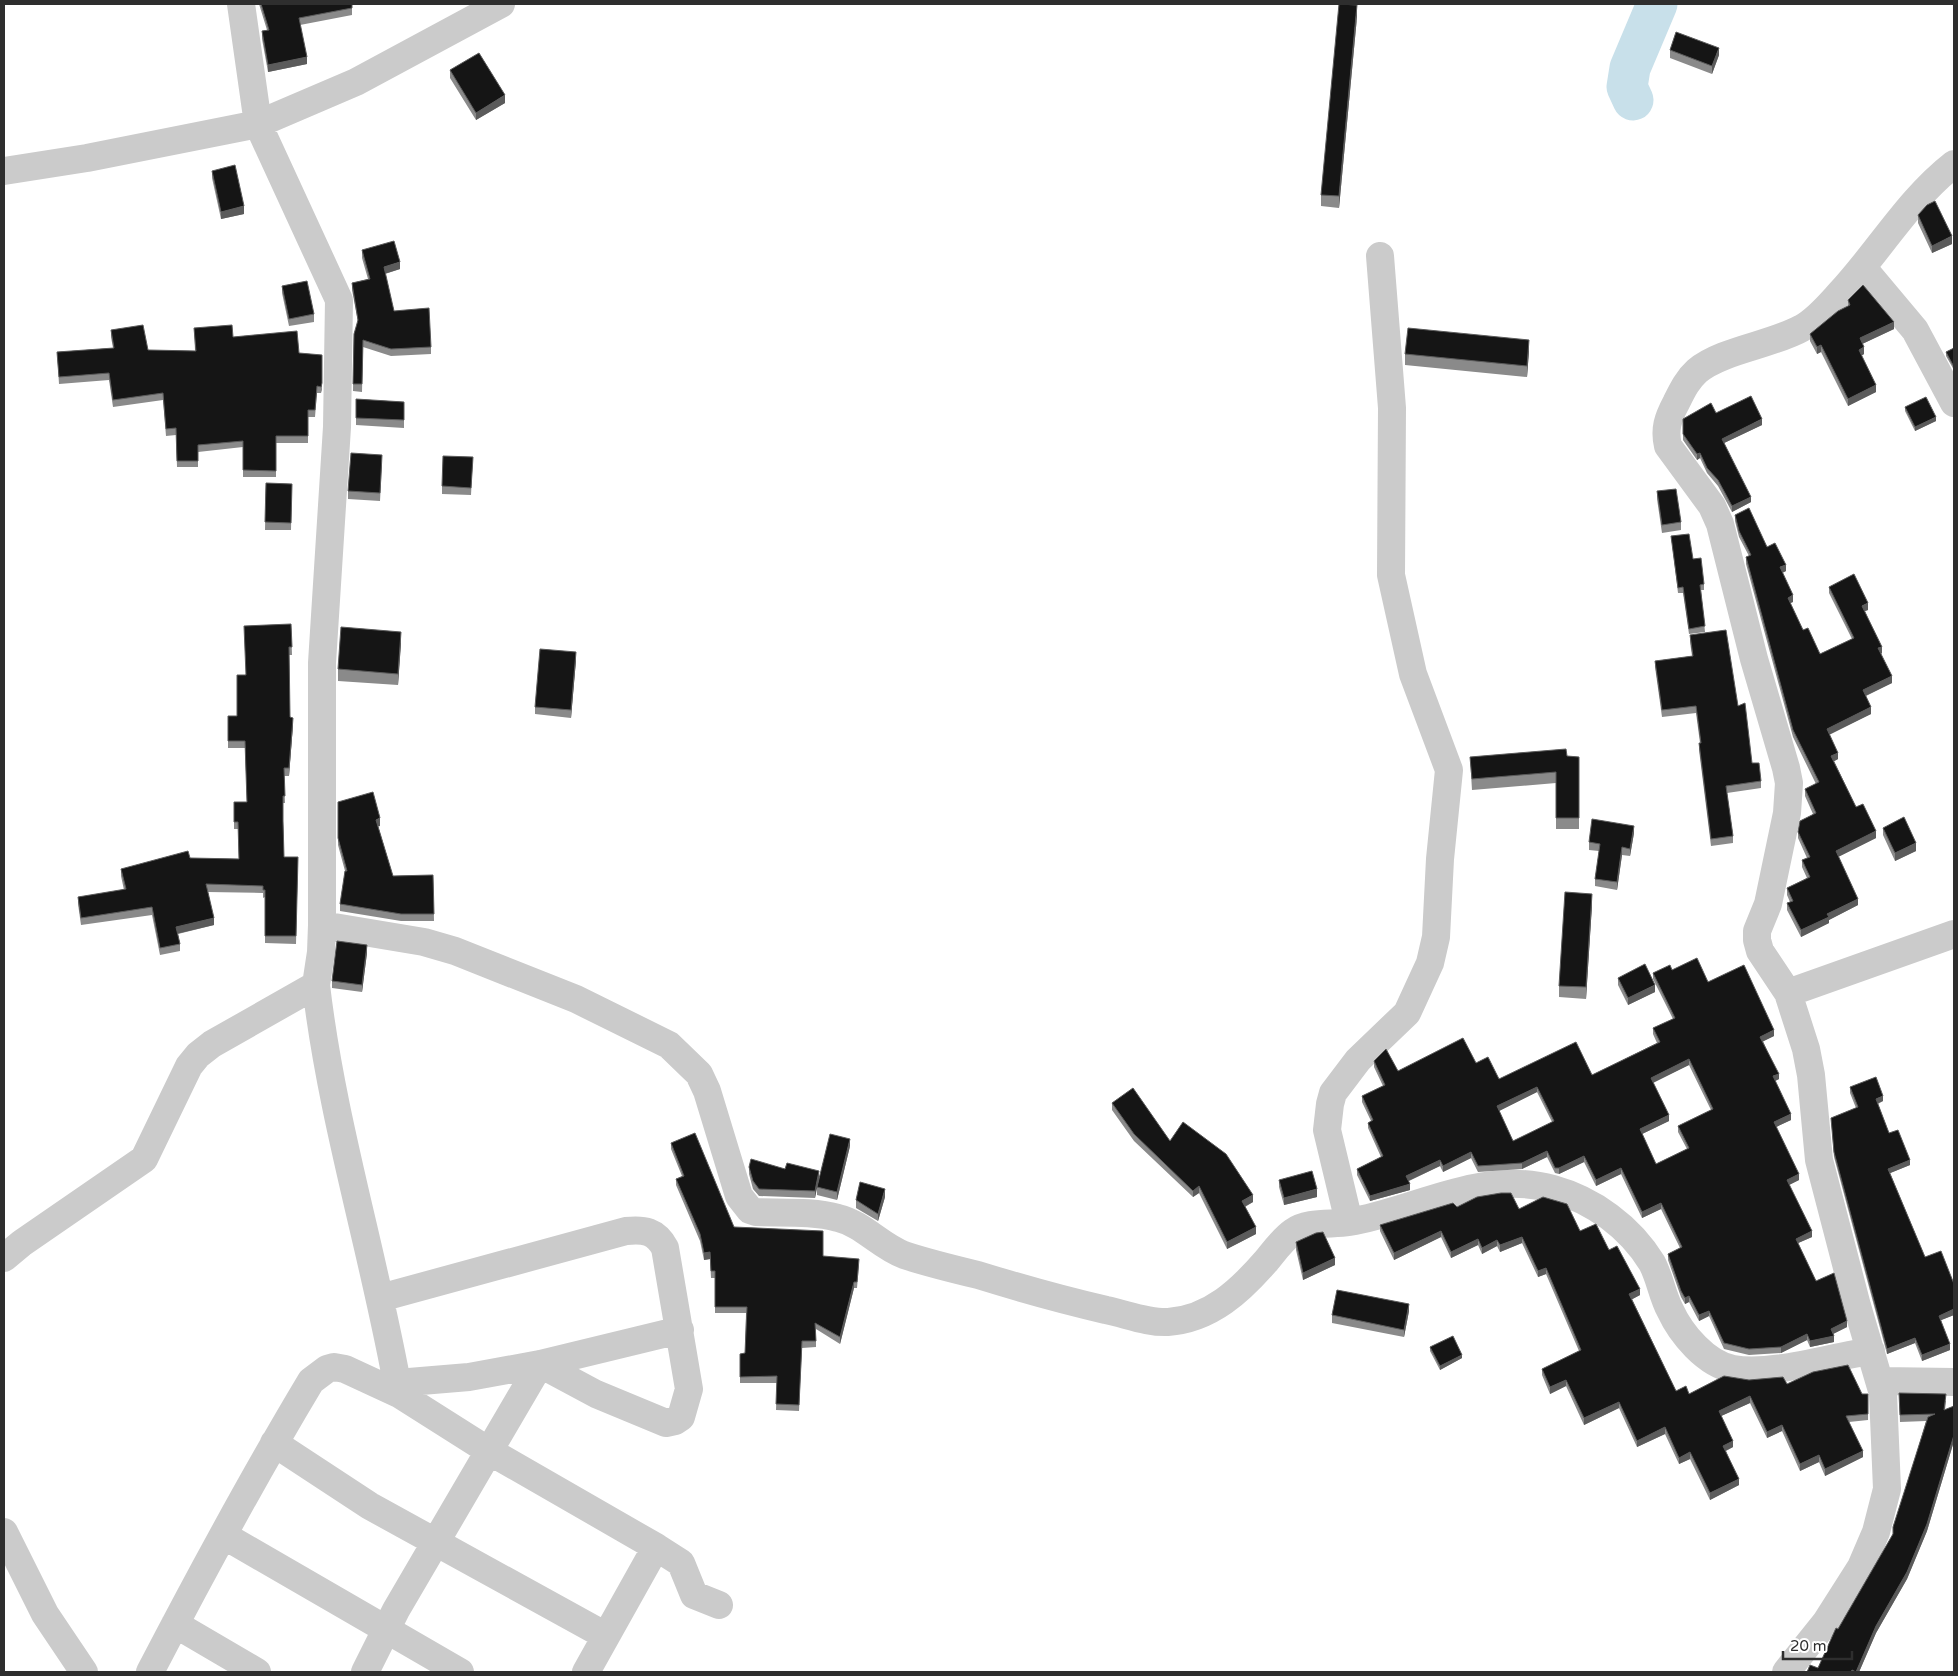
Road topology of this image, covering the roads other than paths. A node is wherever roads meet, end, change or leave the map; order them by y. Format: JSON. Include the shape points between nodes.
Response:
{"nodes":[{"id":1,"x":241,"y":4,"type":"edge"},
{"id":2,"x":501,"y":4,"type":"edge"},
{"id":3,"x":258,"y":124,"type":"junction"},
{"id":4,"x":1954,"y":164,"type":"edge"},
{"id":5,"x":4,"y":171,"type":"edge"},
{"id":6,"x":1380,"y":256,"type":"dead end"},
{"id":7,"x":1863,"y":268,"type":"junction"},
{"id":8,"x":1954,"y":403,"type":"edge"},
{"id":9,"x":322,"y":924,"type":"junction"},
{"id":10,"x":1954,"y":934,"type":"edge"},
{"id":11,"x":316,"y":985,"type":"junction"},
{"id":12,"x":1788,"y":993,"type":"junction"},
{"id":13,"x":1349,"y":1222,"type":"junction"},
{"id":14,"x":4,"y":1258,"type":"edge"},
{"id":15,"x":380,"y":1298,"type":"junction"},
{"id":16,"x":680,"y":1330,"type":"junction"},
{"id":17,"x":1871,"y":1351,"type":"junction"},
{"id":18,"x":540,"y":1364,"type":"junction"},
{"id":19,"x":1881,"y":1381,"type":"junction"},
{"id":20,"x":1954,"y":1382,"type":"edge"},
{"id":21,"x":398,"y":1388,"type":"junction"},
{"id":22,"x":274,"y":1443,"type":"junction"},
{"id":23,"x":490,"y":1451,"type":"junction"},
{"id":24,"x":4,"y":1532,"type":"edge"},
{"id":25,"x":223,"y":1535,"type":"junction"},
{"id":26,"x":436,"y":1543,"type":"junction"},
{"id":27,"x":656,"y":1547,"type":"junction"},
{"id":28,"x":719,"y":1605,"type":"dead end"},
{"id":29,"x":175,"y":1624,"type":"junction"},
{"id":30,"x":388,"y":1630,"type":"junction"},
{"id":31,"x":606,"y":1636,"type":"junction"},
{"id":32,"x":84,"y":1672,"type":"edge"},
{"id":33,"x":150,"y":1672,"type":"edge"},
{"id":34,"x":257,"y":1672,"type":"edge"},
{"id":35,"x":365,"y":1672,"type":"edge"},
{"id":36,"x":460,"y":1672,"type":"edge"},
{"id":37,"x":586,"y":1672,"type":"edge"},
{"id":38,"x":1786,"y":1672,"type":"edge"}],
"edges":[{"from":1,"to":3,"type":"street"},
{"from":2,"to":3,"type":"street","via":[[356,82]]},
{"from":3,"to":5,"type":"street"},
{"from":3,"to":9,"type":"street","via":[[340,300],[337,427],[322,663]]},
{"from":4,"to":7,"type":"street","via":[[1915,202]]},
{"from":6,"to":13,"type":"street","via":[[1392,408],[1391,575],[1413,674],[1449,770],[1436,937],[1430,962],[1406,1013],[1358,1060],[1333,1093],[1330,1104],[1327,1130]]},
{"from":7,"to":8,"type":"street","via":[[1915,330]]},
{"from":7,"to":12,"type":"street","via":[[1803,328],[1710,363],[1697,371],[1687,381],[1668,419],[1666,434],[1668,446],[1712,506],[1720,524],[1786,768],[1789,783],[1787,813],[1757,940],[1760,951]]},
{"from":9,"to":11,"type":"street"},
{"from":9,"to":13,"type":"street","via":[[424,942],[455,951],[576,999],[669,1045],[700,1074],[739,1196],[750,1210],[756,1212],[836,1217],[902,1254],[1086,1305],[1168,1322],[1200,1315],[1236,1293],[1285,1238],[1298,1229]]},
{"from":10,"to":12,"type":"street"},
{"from":11,"to":14,"type":"street","via":[[198,1055],[189,1066],[144,1159]]},
{"from":11,"to":15,"type":"street","via":[[333,1089]]},
{"from":12,"to":17,"type":"street","via":[[1809,1063],[1819,1160]]},
{"from":13,"to":17,"type":"street","via":[[1459,1191],[1524,1184],[1550,1188],[1576,1196],[1619,1224],[1652,1263],[1677,1324],[1701,1352],[1716,1362],[1730,1368],[1776,1369]]},
{"from":15,"to":16,"type":"street","via":[[638,1230],[652,1232],[665,1248]]},
{"from":15,"to":21,"type":"street"},
{"from":16,"to":18,"type":"street"},
{"from":16,"to":18,"type":"street","via":[[689,1389],[681,1417],[675,1421],[666,1423],[596,1394]]},
{"from":17,"to":19,"type":"street"},
{"from":18,"to":21,"type":"street"},
{"from":18,"to":23,"type":"street"},
{"from":19,"to":20,"type":"street"},
{"from":19,"to":38,"type":"street","via":[[1887,1488],[1879,1524],[1861,1567],[1826,1622]]},
{"from":21,"to":22,"type":"street","via":[[345,1369],[327,1369],[311,1381]]},
{"from":21,"to":23,"type":"street"},
{"from":22,"to":25,"type":"street"},
{"from":22,"to":26,"type":"street","via":[[370,1506]]},
{"from":23,"to":26,"type":"street"},
{"from":23,"to":27,"type":"street"},
{"from":24,"to":32,"type":"street","via":[[45,1614]]},
{"from":25,"to":29,"type":"street"},
{"from":25,"to":30,"type":"street"},
{"from":26,"to":30,"type":"street","via":[[396,1610]]},
{"from":26,"to":31,"type":"street"},
{"from":27,"to":28,"type":"street","via":[[681,1563],[694,1595]]},
{"from":27,"to":31,"type":"street"},
{"from":29,"to":33,"type":"street"},
{"from":29,"to":34,"type":"street"},
{"from":30,"to":35,"type":"street"},
{"from":30,"to":36,"type":"street"},
{"from":31,"to":37,"type":"street"}]}
